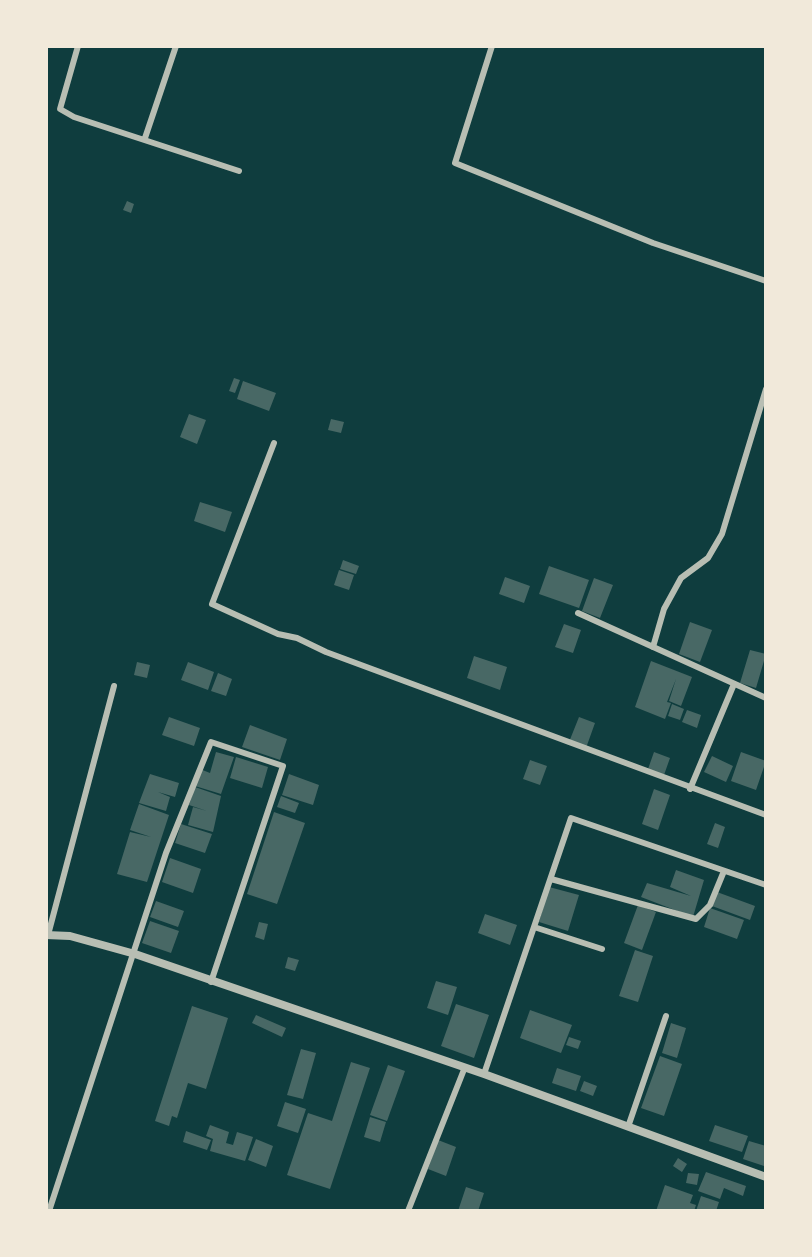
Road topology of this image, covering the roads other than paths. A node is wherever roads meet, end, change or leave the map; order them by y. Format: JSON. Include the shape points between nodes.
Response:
{"nodes":[{"id":1,"x":78,"y":46,"type":"edge"},
{"id":2,"x":176,"y":46,"type":"edge"},
{"id":3,"x":492,"y":46,"type":"edge"},
{"id":4,"x":145,"y":138,"type":"junction"},
{"id":5,"x":239,"y":171,"type":"dead end"},
{"id":6,"x":766,"y":281,"type":"edge"},
{"id":7,"x":766,"y":389,"type":"edge"},
{"id":8,"x":274,"y":443,"type":"dead end"},
{"id":9,"x":578,"y":613,"type":"dead end"},
{"id":10,"x":653,"y":647,"type":"junction"},
{"id":11,"x":734,"y":684,"type":"junction"},
{"id":12,"x":114,"y":686,"type":"dead end"},
{"id":13,"x":766,"y":698,"type":"edge"},
{"id":14,"x":690,"y":789,"type":"junction"},
{"id":15,"x":766,"y":815,"type":"edge"},
{"id":16,"x":724,"y":871,"type":"junction"},
{"id":17,"x":551,"y":879,"type":"junction"},
{"id":18,"x":766,"y":885,"type":"edge"},
{"id":19,"x":534,"y":927,"type":"junction"},
{"id":20,"x":47,"y":935,"type":"edge"},
{"id":21,"x":602,"y":949,"type":"dead end"},
{"id":22,"x":135,"y":954,"type":"junction"},
{"id":23,"x":211,"y":983,"type":"junction"},
{"id":24,"x":666,"y":1016,"type":"dead end"},
{"id":25,"x":465,"y":1067,"type":"junction"},
{"id":26,"x":484,"y":1074,"type":"junction"},
{"id":27,"x":628,"y":1127,"type":"junction"},
{"id":28,"x":766,"y":1177,"type":"edge"},
{"id":29,"x":49,"y":1211,"type":"edge"},
{"id":30,"x":408,"y":1211,"type":"edge"}],
"edges":[{"from":1,"to":4,"type":"street","via":[[60,109]]},
{"from":2,"to":4,"type":"street"},
{"from":3,"to":6,"type":"street","via":[[455,163],[653,243]]},
{"from":4,"to":5,"type":"street"},
{"from":7,"to":10,"type":"street","via":[[722,534],[708,558],[681,578],[664,609]]},
{"from":8,"to":14,"type":"street","via":[[212,604],[278,634]]},
{"from":9,"to":10,"type":"street"},
{"from":10,"to":11,"type":"street"},
{"from":11,"to":13,"type":"street"},
{"from":11,"to":14,"type":"street"},
{"from":12,"to":20,"type":"street"},
{"from":14,"to":15,"type":"street"},
{"from":16,"to":17,"type":"street","via":[[710,905],[696,919]]},
{"from":16,"to":17,"type":"street","via":[[571,818]]},
{"from":16,"to":18,"type":"street"},
{"from":17,"to":19,"type":"street"},
{"from":19,"to":21,"type":"street"},
{"from":19,"to":26,"type":"street"},
{"from":20,"to":22,"type":"street"},
{"from":22,"to":23,"type":"street"},
{"from":22,"to":23,"type":"street","via":[[166,853],[211,742],[283,766]]},
{"from":22,"to":29,"type":"street"},
{"from":23,"to":25,"type":"street"},
{"from":24,"to":27,"type":"street"},
{"from":25,"to":26,"type":"street"},
{"from":25,"to":30,"type":"street"},
{"from":26,"to":27,"type":"street"},
{"from":27,"to":28,"type":"street"}]}
